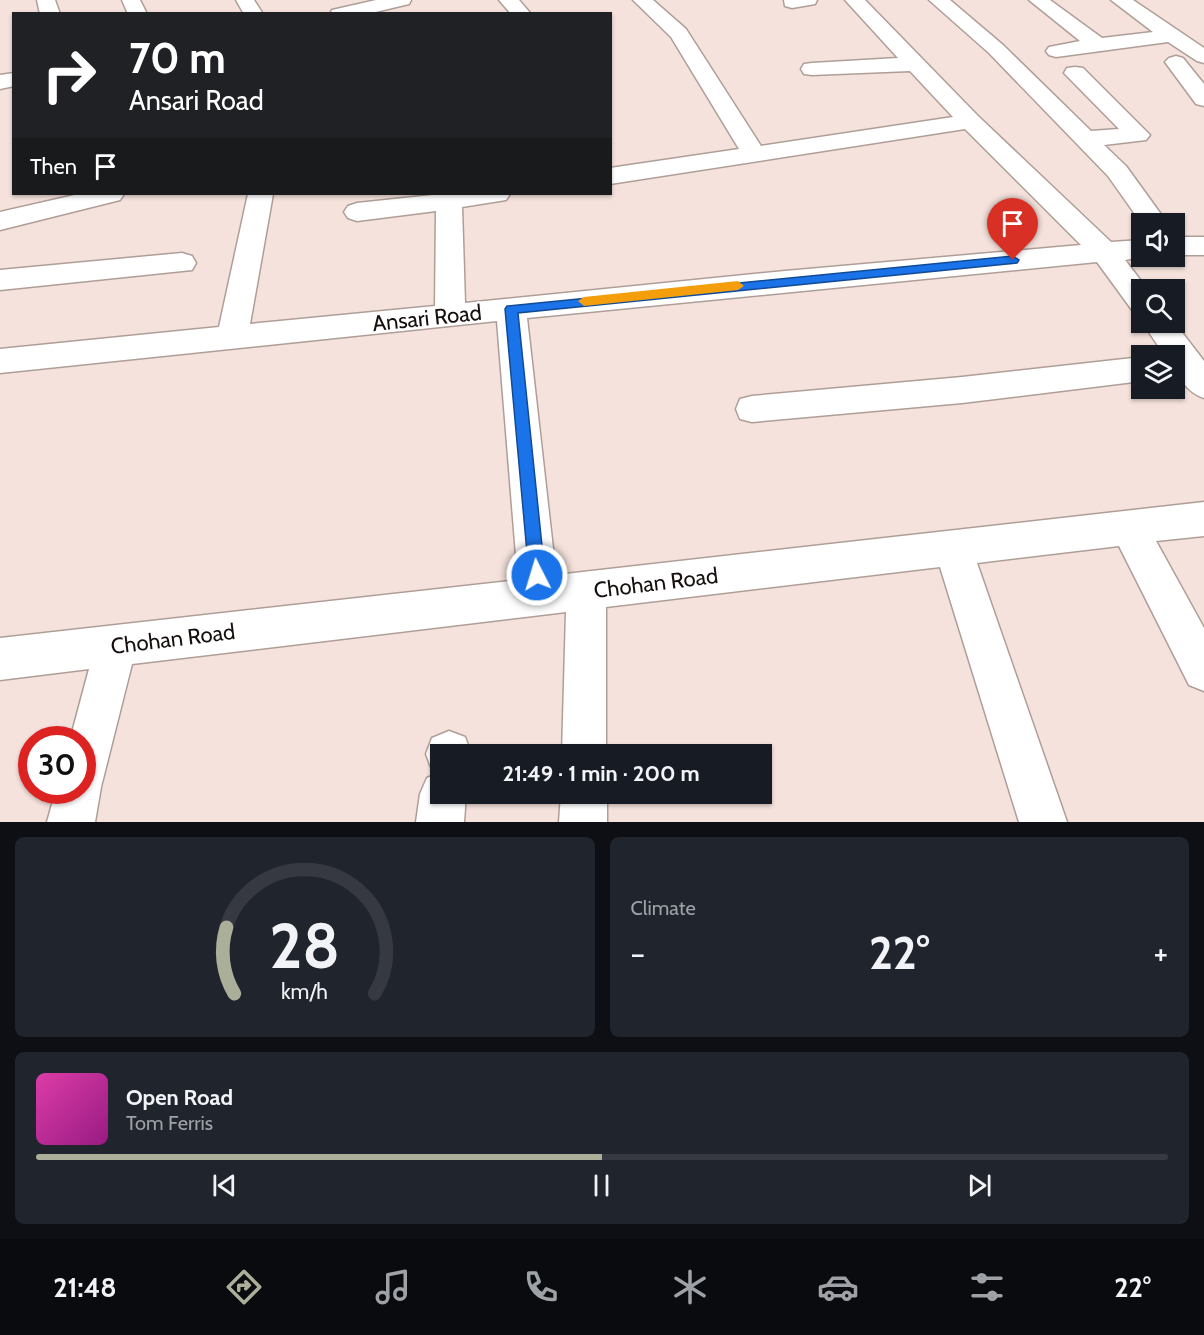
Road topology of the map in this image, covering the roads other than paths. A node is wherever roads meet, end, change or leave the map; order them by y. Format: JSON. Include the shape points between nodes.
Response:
{"nodes":[{"id":1,"x":402,"y":0,"type":"edge"},
{"id":2,"x":508,"y":0,"type":"edge"},
{"id":3,"x":642,"y":0,"type":"edge"},
{"id":4,"x":854,"y":0,"type":"edge"},
{"id":5,"x":938,"y":0,"type":"edge"},
{"id":6,"x":1038,"y":0,"type":"edge"},
{"id":7,"x":1120,"y":0,"type":"edge"},
{"id":8,"x":348,"y":12,"type":"edge"},
{"id":9,"x":520,"y":12,"type":"edge"},
{"id":10,"x":1172,"y":35,"type":"junction"},
{"id":11,"x":1098,"y":45,"type":"junction"},
{"id":12,"x":1056,"y":51,"type":"dead end"},
{"id":13,"x":1204,"y":57,"type":"edge"},
{"id":14,"x":1176,"y":62,"type":"dead end"},
{"id":15,"x":915,"y":64,"type":"junction"},
{"id":16,"x":812,"y":69,"type":"dead end"},
{"id":17,"x":1075,"y":73,"type":"dead end"},
{"id":18,"x":1204,"y":99,"type":"edge"},
{"id":19,"x":970,"y":121,"type":"junction"},
{"id":20,"x":1085,"y":139,"type":"junction"},
{"id":21,"x":753,"y":154,"type":"junction"},
{"id":22,"x":612,"y":176,"type":"edge"},
{"id":23,"x":107,"y":195,"type":"edge"},
{"id":24,"x":260,"y":195,"type":"edge"},
{"id":25,"x":490,"y":195,"type":"edge"},
{"id":26,"x":449,"y":201,"type":"junction"},
{"id":27,"x":357,"y":212,"type":"dead end"},
{"id":28,"x":1147,"y":213,"type":"edge"},
{"id":29,"x":0,"y":221,"type":"edge"},
{"id":30,"x":1185,"y":246,"type":"edge"},
{"id":31,"x":1204,"y":246,"type":"edge"},
{"id":32,"x":1131,"y":250,"type":"edge"},
{"id":33,"x":1104,"y":252,"type":"junction"},
{"id":34,"x":182,"y":263,"type":"dead end"},
{"id":35,"x":0,"y":280,"type":"edge"},
{"id":36,"x":1131,"y":288,"type":"edge"},
{"id":37,"x":511,"y":309,"type":"junction"},
{"id":38,"x":450,"y":315,"type":"junction"},
{"id":39,"x":1165,"y":333,"type":"edge"},
{"id":40,"x":232,"y":338,"type":"junction"},
{"id":41,"x":0,"y":361,"type":"edge"},
{"id":42,"x":1131,"y":370,"type":"edge"},
{"id":43,"x":1193,"y":370,"type":"edge"},
{"id":44,"x":752,"y":410,"type":"dead end"},
{"id":45,"x":1204,"y":519,"type":"edge"},
{"id":46,"x":1129,"y":528,"type":"junction"},
{"id":47,"x":953,"y":548,"type":"junction"},
{"id":48,"x":586,"y":591,"type":"junction"},
{"id":49,"x":539,"y":597,"type":"junction"},
{"id":50,"x":116,"y":646,"type":"junction"},
{"id":51,"x":0,"y":659,"type":"edge"},
{"id":52,"x":1204,"y":670,"type":"edge"},
{"id":53,"x":95,"y":726,"type":"edge"},
{"id":54,"x":584,"y":744,"type":"edge"},
{"id":55,"x":76,"y":804,"type":"edge"},
{"id":56,"x":442,"y":804,"type":"edge"},
{"id":57,"x":584,"y":804,"type":"edge"},
{"id":58,"x":71,"y":822,"type":"edge"},
{"id":59,"x":440,"y":822,"type":"edge"},
{"id":60,"x":583,"y":822,"type":"edge"},
{"id":61,"x":1043,"y":822,"type":"edge"}],
"edges":[{"from":1,"to":8,"type":"street"},
{"from":2,"to":9,"type":"street"},
{"from":3,"to":21,"type":"street","via":[[679,33]]},
{"from":4,"to":15,"type":"street"},
{"from":5,"to":20,"type":"street","via":[[996,49]]},
{"from":6,"to":11,"type":"street"},
{"from":7,"to":10,"type":"street"},
{"from":10,"to":11,"type":"street"},
{"from":10,"to":13,"type":"street"},
{"from":11,"to":12,"type":"street"},
{"from":14,"to":18,"type":"street"},
{"from":15,"to":16,"type":"street"},
{"from":15,"to":19,"type":"street"},
{"from":17,"to":20,"type":"street","via":[[1138,135]]},
{"from":19,"to":21,"type":"street"},
{"from":19,"to":33,"type":"street"},
{"from":20,"to":28,"type":"street","via":[[1117,171]]},
{"from":21,"to":22,"type":"street"},
{"from":23,"to":29,"type":"street"},
{"from":24,"to":40,"type":"street"},
{"from":25,"to":26,"type":"street"},
{"from":26,"to":27,"type":"street"},
{"from":26,"to":38,"type":"street"},
{"from":30,"to":31,"type":"street"},
{"from":32,"to":33,"type":"street","name":"Ansari Road"},
{"from":33,"to":36,"type":"street"},
{"from":33,"to":37,"type":"street","name":"Ansari Road"},
{"from":34,"to":35,"type":"street"},
{"from":37,"to":38,"type":"street","name":"Ansari Road"},
{"from":37,"to":49,"type":"street"},
{"from":38,"to":40,"type":"street","name":"Ansari Road"},
{"from":39,"to":43,"type":"street"},
{"from":40,"to":41,"type":"street","name":"Ansari Road"},
{"from":42,"to":44,"type":"street"},
{"from":45,"to":46,"type":"street","name":"Chohan Road"},
{"from":46,"to":47,"type":"street","name":"Chohan Road"},
{"from":46,"to":52,"type":"street"},
{"from":47,"to":48,"type":"street","name":"Chohan Road"},
{"from":47,"to":61,"type":"street"},
{"from":48,"to":49,"type":"street","name":"Chohan Road"},
{"from":48,"to":54,"type":"street"},
{"from":49,"to":50,"type":"street","name":"Chohan Road"},
{"from":50,"to":51,"type":"street","name":"Chohan Road"},
{"from":50,"to":53,"type":"street"},
{"from":55,"to":58,"type":"street"},
{"from":56,"to":59,"type":"street"},
{"from":57,"to":60,"type":"street"}]}
